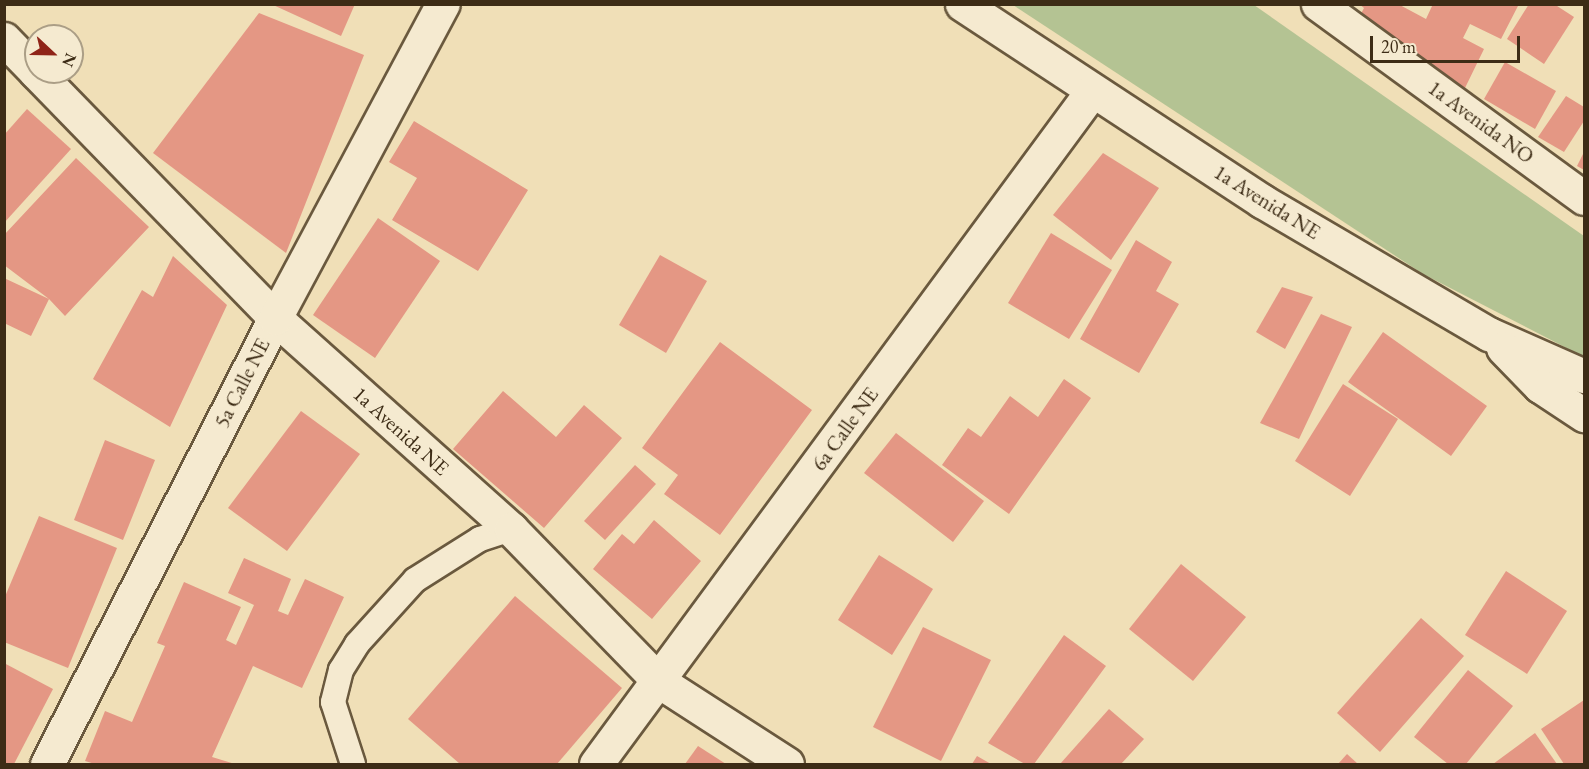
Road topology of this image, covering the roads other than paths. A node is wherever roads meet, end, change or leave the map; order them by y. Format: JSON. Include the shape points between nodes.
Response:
{"nodes":[{"id":1,"x":442,"y":4,"type":"edge"},
{"id":2,"x":962,"y":4,"type":"edge"},
{"id":3,"x":1318,"y":4,"type":"edge"},
{"id":4,"x":4,"y":39,"type":"edge"},
{"id":5,"x":24,"y":60,"type":"edge"},
{"id":6,"x":48,"y":84,"type":"edge"},
{"id":7,"x":1092,"y":92,"type":"junction"},
{"id":8,"x":1584,"y":198,"type":"edge"},
{"id":9,"x":275,"y":318,"type":"junction"},
{"id":10,"x":1489,"y":334,"type":"junction"},
{"id":11,"x":1584,"y":376,"type":"edge"},
{"id":12,"x":1584,"y":415,"type":"edge"},
{"id":13,"x":511,"y":529,"type":"junction"},
{"id":14,"x":660,"y":682,"type":"junction"},
{"id":15,"x":47,"y":765,"type":"edge"},
{"id":16,"x":353,"y":765,"type":"edge"},
{"id":17,"x":596,"y":765,"type":"edge"},
{"id":18,"x":787,"y":765,"type":"edge"}],
"edges":[{"from":1,"to":9,"type":"street","name":"5a Calle NE"},
{"from":2,"to":7,"type":"street","name":"1a Avenida NE"},
{"from":3,"to":8,"type":"street","name":"1a Avenida NO"},
{"from":4,"to":5,"type":"street","name":"1a Avenida NE"},
{"from":6,"to":9,"type":"street","name":"1a Avenida NE"},
{"from":7,"to":10,"type":"street","name":"1a Avenida NE","via":[[1262,201]]},
{"from":7,"to":14,"type":"street","name":"6a Calle NE"},
{"from":9,"to":13,"type":"street","name":"1a Avenida NE"},
{"from":9,"to":15,"type":"street","name":"5a Calle NE"},
{"from":10,"to":11,"type":"street","name":"1a Avenida NE"},
{"from":10,"to":12,"type":"street","via":[[1540,386]]},
{"from":13,"to":14,"type":"street","name":"1a Avenida NE"},
{"from":13,"to":16,"type":"lane","via":[[480,539],[416,580],[357,644],[341,670],[333,702]]},
{"from":14,"to":17,"type":"street","name":"6a Calle NE"},
{"from":14,"to":18,"type":"street","name":"1a Avenida NE"}]}
